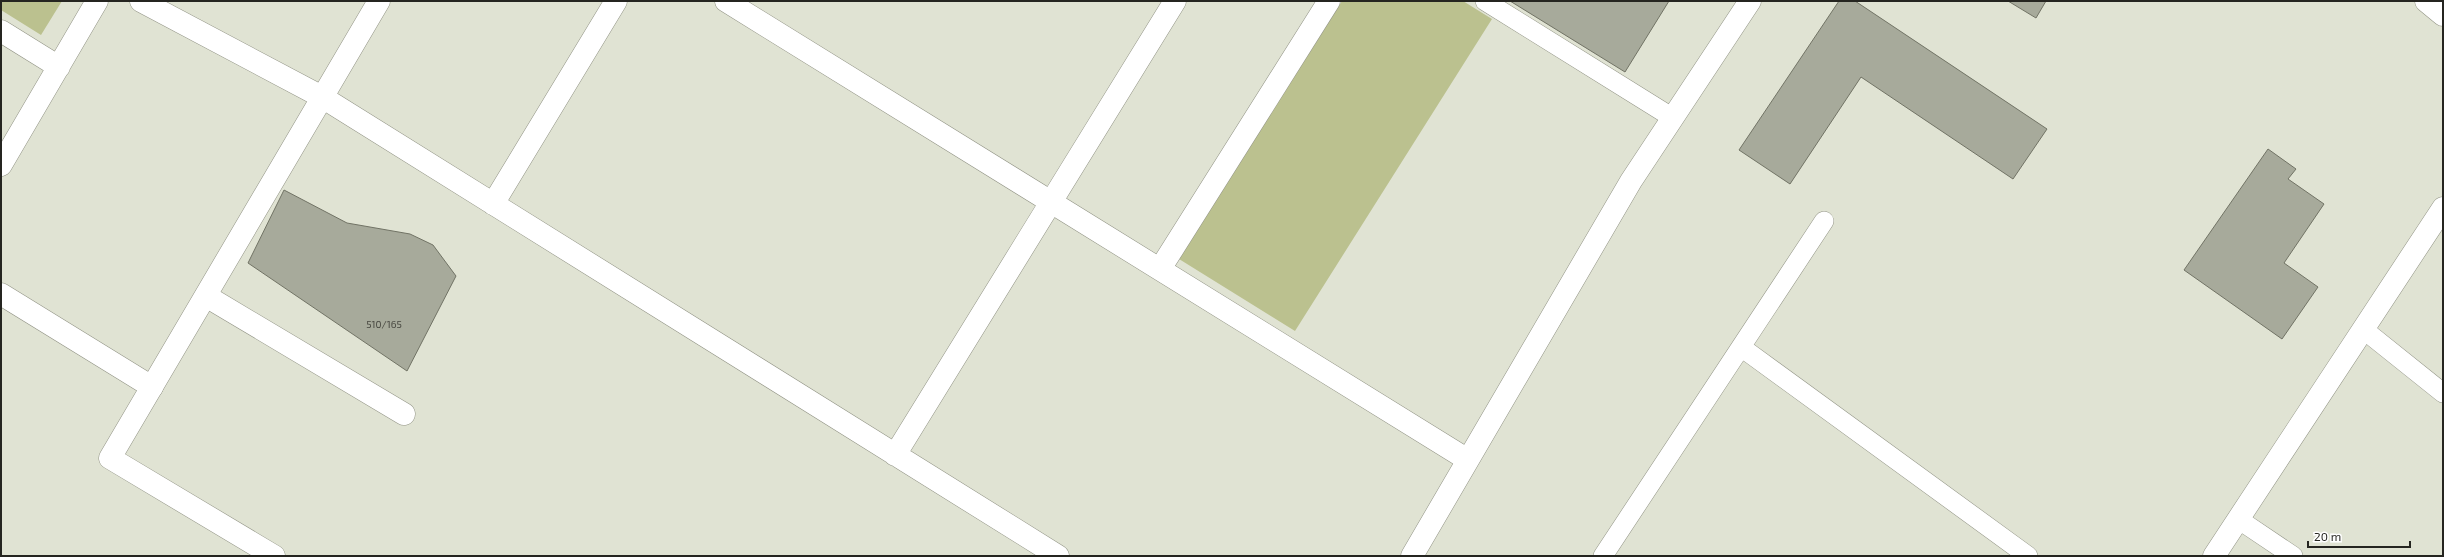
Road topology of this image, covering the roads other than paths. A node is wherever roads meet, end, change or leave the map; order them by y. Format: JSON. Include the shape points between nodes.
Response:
{"nodes":[{"id":1,"x":98,"y":1,"type":"edge"},
{"id":2,"x":141,"y":1,"type":"edge"},
{"id":3,"x":379,"y":1,"type":"edge"},
{"id":4,"x":616,"y":1,"type":"edge"},
{"id":5,"x":726,"y":1,"type":"edge"},
{"id":6,"x":1329,"y":1,"type":"edge"},
{"id":7,"x":1485,"y":1,"type":"edge"},
{"id":8,"x":1750,"y":1,"type":"edge"},
{"id":9,"x":2426,"y":1,"type":"edge"},
{"id":10,"x":1171,"y":2,"type":"edge"},
{"id":11,"x":2443,"y":15,"type":"edge"},
{"id":12,"x":1,"y":31,"type":"edge"},
{"id":13,"x":59,"y":67,"type":"junction"},
{"id":14,"x":322,"y":98,"type":"junction"},
{"id":15,"x":1673,"y":118,"type":"junction"},
{"id":16,"x":1,"y":164,"type":"edge"},
{"id":17,"x":1051,"y":202,"type":"junction"},
{"id":18,"x":493,"y":204,"type":"junction"},
{"id":19,"x":2443,"y":208,"type":"edge"},
{"id":20,"x":1824,"y":221,"type":"dead end"},
{"id":21,"x":1160,"y":269,"type":"junction"},
{"id":22,"x":1,"y":294,"type":"edge"},
{"id":23,"x":206,"y":296,"type":"junction"},
{"id":24,"x":2363,"y":329,"type":"junction"},
{"id":25,"x":1741,"y":346,"type":"junction"},
{"id":26,"x":152,"y":387,"type":"junction"},
{"id":27,"x":2443,"y":393,"type":"edge"},
{"id":28,"x":404,"y":414,"type":"dead end"},
{"id":29,"x":895,"y":454,"type":"junction"},
{"id":30,"x":1468,"y":460,"type":"junction"},
{"id":31,"x":2238,"y":519,"type":"junction"},
{"id":32,"x":274,"y":556,"type":"edge"},
{"id":33,"x":1058,"y":556,"type":"edge"},
{"id":34,"x":1412,"y":556,"type":"edge"},
{"id":35,"x":1604,"y":556,"type":"edge"},
{"id":36,"x":2028,"y":556,"type":"edge"},
{"id":37,"x":2214,"y":556,"type":"edge"},
{"id":38,"x":2292,"y":556,"type":"edge"}],
"edges":[{"from":1,"to":13,"type":"street"},
{"from":2,"to":14,"type":"street"},
{"from":3,"to":14,"type":"street"},
{"from":4,"to":18,"type":"street"},
{"from":5,"to":17,"type":"street"},
{"from":6,"to":21,"type":"street"},
{"from":7,"to":15,"type":"lane"},
{"from":8,"to":15,"type":"street"},
{"from":9,"to":11,"type":"street"},
{"from":10,"to":17,"type":"street"},
{"from":12,"to":13,"type":"street"},
{"from":13,"to":16,"type":"street"},
{"from":14,"to":18,"type":"street"},
{"from":14,"to":23,"type":"street"},
{"from":15,"to":30,"type":"street","via":[[1631,181]]},
{"from":17,"to":21,"type":"street"},
{"from":17,"to":29,"type":"street"},
{"from":18,"to":29,"type":"street"},
{"from":19,"to":24,"type":"street"},
{"from":20,"to":25,"type":"lane"},
{"from":21,"to":30,"type":"street"},
{"from":22,"to":26,"type":"street"},
{"from":23,"to":26,"type":"street"},
{"from":23,"to":28,"type":"street"},
{"from":24,"to":27,"type":"lane"},
{"from":24,"to":31,"type":"street"},
{"from":25,"to":35,"type":"lane"},
{"from":25,"to":36,"type":"lane"},
{"from":26,"to":32,"type":"street","via":[[110,458]]},
{"from":29,"to":33,"type":"street"},
{"from":30,"to":34,"type":"street"},
{"from":31,"to":37,"type":"street"},
{"from":31,"to":38,"type":"lane"}]}
